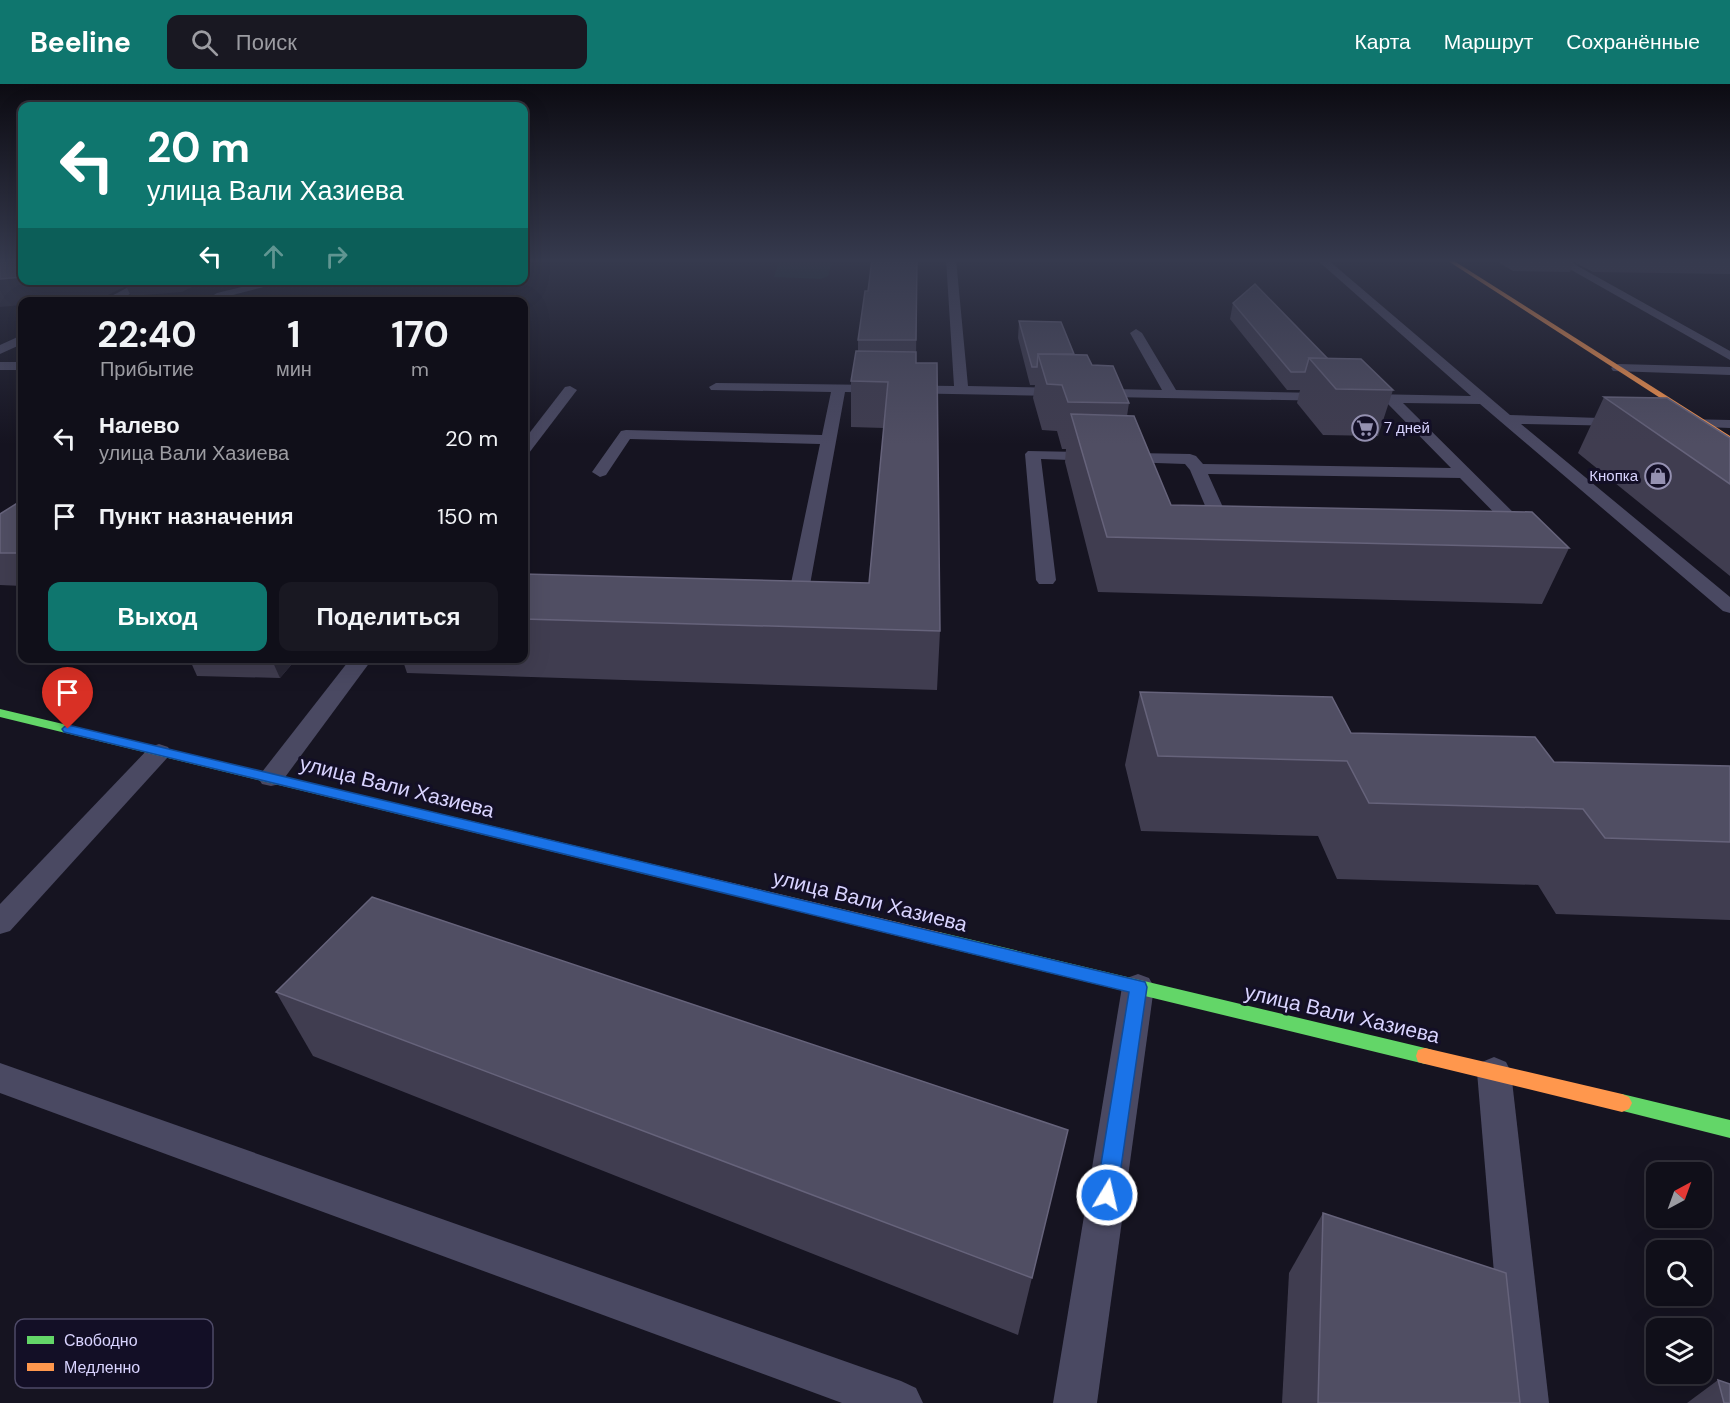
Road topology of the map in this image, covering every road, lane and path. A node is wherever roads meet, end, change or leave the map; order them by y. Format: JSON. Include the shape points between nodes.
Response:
{"nodes":[{"id":1,"x":956,"y":321,"type":"edge"},
{"id":2,"x":1391,"y":321,"type":"edge"},
{"id":3,"x":1543,"y":321,"type":"edge"},
{"id":4,"x":1666,"y":321,"type":"edge"},
{"id":5,"x":1136,"y":333,"type":"dead end"},
{"id":6,"x":18,"y":341,"type":"edge"},
{"id":7,"x":0,"y":350,"type":"edge"},
{"id":8,"x":1730,"y":356,"type":"edge"},
{"id":9,"x":0,"y":366,"type":"edge"},
{"id":10,"x":18,"y":366,"type":"edge"},
{"id":11,"x":1618,"y":368,"type":"junction"},
{"id":12,"x":1730,"y":371,"type":"edge"},
{"id":13,"x":716,"y":387,"type":"dead end"},
{"id":14,"x":839,"y":388,"type":"junction"},
{"id":15,"x":570,"y":390,"type":"dead end"},
{"id":16,"x":962,"y":390,"type":"junction"},
{"id":17,"x":1171,"y":394,"type":"junction"},
{"id":18,"x":1390,"y":398,"type":"junction"},
{"id":19,"x":1483,"y":400,"type":"junction"},
{"id":20,"x":1506,"y":419,"type":"junction"},
{"id":21,"x":1634,"y":422,"type":"dead end"},
{"id":22,"x":1669,"y":423,"type":"edge"},
{"id":23,"x":1704,"y":423,"type":"junction"},
{"id":24,"x":1730,"y":424,"type":"edge"},
{"id":25,"x":829,"y":440,"type":"junction"},
{"id":26,"x":1730,"y":440,"type":"edge"},
{"id":27,"x":528,"y":445,"type":"edge"},
{"id":28,"x":1198,"y":469,"type":"junction"},
{"id":29,"x":600,"y":472,"type":"dead end"},
{"id":30,"x":1464,"y":472,"type":"junction"},
{"id":31,"x":1241,"y":541,"type":"edge"},
{"id":32,"x":1514,"y":546,"type":"edge"},
{"id":33,"x":1046,"y":580,"type":"dead end"},
{"id":34,"x":1730,"y":608,"type":"edge"},
{"id":35,"x":783,"y":613,"type":"edge"},
{"id":36,"x":359,"y":663,"type":"edge"},
{"id":37,"x":0,"y":713,"type":"edge"},
{"id":38,"x":159,"y":752,"type":"junction"},
{"id":39,"x":271,"y":778,"type":"junction"},
{"id":40,"x":0,"y":923,"type":"edge"},
{"id":41,"x":1138,"y":987,"type":"junction"},
{"id":42,"x":1494,"y":1072,"type":"junction"},
{"id":43,"x":0,"y":1078,"type":"edge"},
{"id":44,"x":1730,"y":1129,"type":"edge"},
{"id":45,"x":901,"y":1403,"type":"edge"},
{"id":46,"x":1075,"y":1403,"type":"edge"},
{"id":47,"x":1527,"y":1403,"type":"edge"}],
"edges":[{"from":1,"to":16,"type":"lane"},
{"from":2,"to":19,"type":"lane"},
{"from":3,"to":11,"type":"street"},
{"from":4,"to":8,"type":"lane"},
{"from":5,"to":17,"type":"lane"},
{"from":6,"to":7,"type":"lane"},
{"from":9,"to":10,"type":"lane"},
{"from":11,"to":12,"type":"lane"},
{"from":11,"to":23,"type":"street"},
{"from":13,"to":14,"type":"lane"},
{"from":14,"to":16,"type":"lane"},
{"from":14,"to":25,"type":"lane"},
{"from":15,"to":27,"type":"lane"},
{"from":16,"to":17,"type":"lane"},
{"from":17,"to":18,"type":"lane"},
{"from":18,"to":19,"type":"lane"},
{"from":18,"to":30,"type":"lane"},
{"from":19,"to":20,"type":"lane"},
{"from":20,"to":21,"type":"lane"},
{"from":20,"to":34,"type":"lane"},
{"from":22,"to":23,"type":"lane"},
{"from":23,"to":24,"type":"lane"},
{"from":23,"to":26,"type":"street"},
{"from":25,"to":29,"type":"lane","via":[[627,434]]},
{"from":25,"to":35,"type":"lane","via":[[794,614]]},
{"from":28,"to":30,"type":"lane"},
{"from":28,"to":31,"type":"lane","via":[[1230,541]]},
{"from":28,"to":33,"type":"lane","via":[[1190,459],[1033,454]]},
{"from":30,"to":32,"type":"lane","via":[[1538,546]]},
{"from":36,"to":39,"type":"lane"},
{"from":37,"to":38,"type":"street","name":"улица Вали Хазиева"},
{"from":38,"to":39,"type":"street","name":"улица Вали Хазиева"},
{"from":38,"to":40,"type":"lane"},
{"from":39,"to":41,"type":"street","name":"улица Вали Хазиева"},
{"from":41,"to":42,"type":"street","name":"улица Вали Хазиева"},
{"from":41,"to":46,"type":"lane"},
{"from":42,"to":44,"type":"street","name":"улица Вали Хазиева"},
{"from":42,"to":47,"type":"lane"},
{"from":43,"to":45,"type":"lane"}]}
